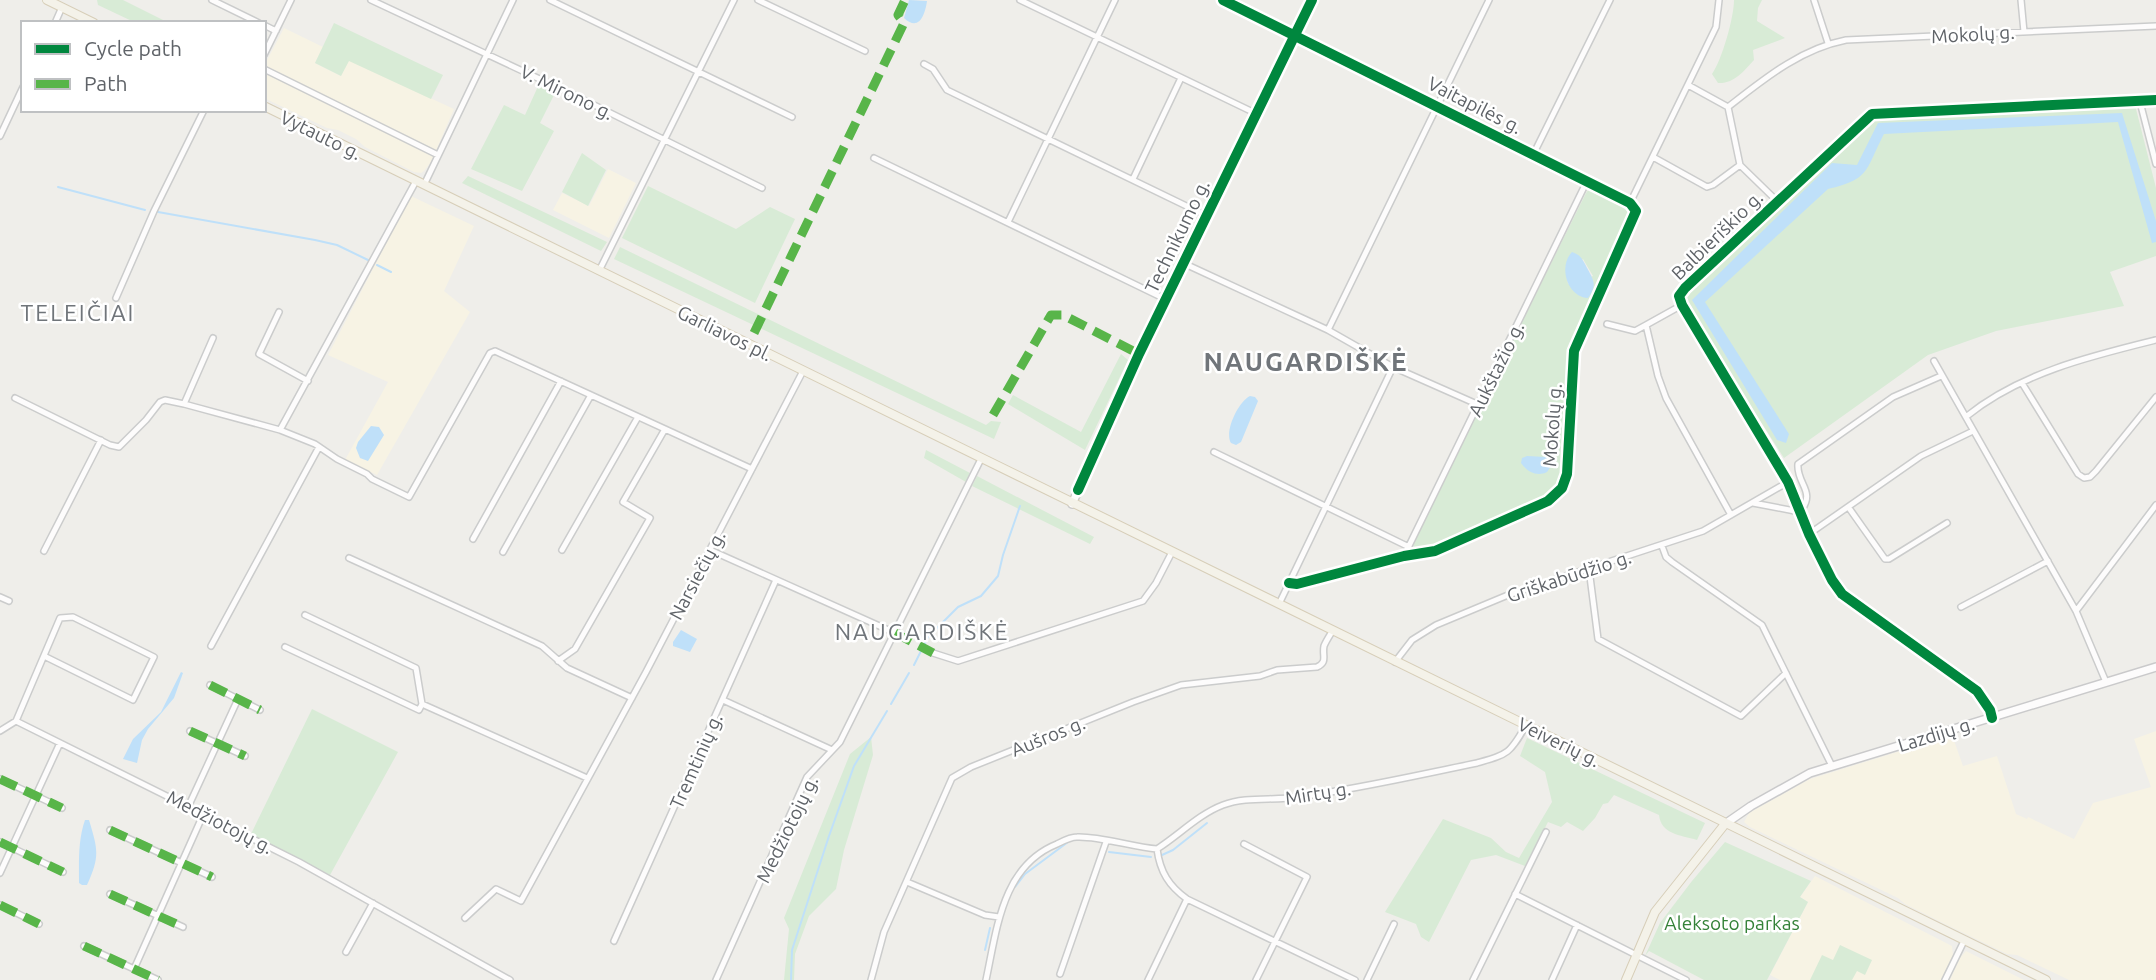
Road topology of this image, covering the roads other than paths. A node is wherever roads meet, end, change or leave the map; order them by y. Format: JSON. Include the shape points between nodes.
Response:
{"nodes":[{"id":1,"x":47,"y":0,"type":"edge"},
{"id":2,"x":212,"y":0,"type":"edge"},
{"id":3,"x":291,"y":0,"type":"edge"},
{"id":4,"x":371,"y":0,"type":"edge"},
{"id":5,"x":513,"y":0,"type":"edge"},
{"id":6,"x":550,"y":0,"type":"edge"},
{"id":7,"x":734,"y":0,"type":"edge"},
{"id":8,"x":758,"y":0,"type":"edge"},
{"id":9,"x":1020,"y":0,"type":"edge"},
{"id":10,"x":1115,"y":0,"type":"edge"},
{"id":11,"x":1223,"y":0,"type":"edge"},
{"id":12,"x":1312,"y":0,"type":"edge"},
{"id":13,"x":1489,"y":0,"type":"edge"},
{"id":14,"x":1610,"y":0,"type":"edge"},
{"id":15,"x":1718,"y":0,"type":"edge"},
{"id":16,"x":1814,"y":0,"type":"edge"},
{"id":17,"x":2021,"y":0,"type":"edge"},
{"id":18,"x":62,"y":7,"type":"junction"},
{"id":19,"x":56,"y":21,"type":"edge"},
{"id":20,"x":90,"y":21,"type":"edge"},
{"id":21,"x":255,"y":21,"type":"edge"},
{"id":22,"x":266,"y":26,"type":"edge"},
{"id":23,"x":2156,"y":26,"type":"edge"},
{"id":24,"x":276,"y":31,"type":"junction"},
{"id":25,"x":2024,"y":32,"type":"junction"},
{"id":26,"x":1295,"y":35,"type":"junction"},
{"id":27,"x":1097,"y":37,"type":"junction"},
{"id":28,"x":1828,"y":43,"type":"junction"},
{"id":29,"x":266,"y":51,"type":"edge"},
{"id":30,"x":865,"y":51,"type":"dead end"},
{"id":31,"x":487,"y":53,"type":"junction"},
{"id":32,"x":924,"y":64,"type":"dead end"},
{"id":33,"x":266,"y":70,"type":"edge"},
{"id":34,"x":698,"y":72,"type":"junction"},
{"id":35,"x":1181,"y":79,"type":"junction"},
{"id":36,"x":1688,"y":85,"type":"junction"},
{"id":37,"x":21,"y":91,"type":"edge"},
{"id":38,"x":2156,"y":100,"type":"edge"},
{"id":39,"x":2140,"y":102,"type":"junction"},
{"id":40,"x":1438,"y":106,"type":"junction"},
{"id":41,"x":266,"y":107,"type":"edge"},
{"id":42,"x":1728,"y":107,"type":"junction"},
{"id":43,"x":203,"y":112,"type":"edge"},
{"id":44,"x":1257,"y":114,"type":"junction"},
{"id":45,"x":792,"y":117,"type":"dead end"},
{"id":46,"x":0,"y":136,"type":"edge"},
{"id":47,"x":1048,"y":138,"type":"junction"},
{"id":48,"x":665,"y":140,"type":"junction"},
{"id":49,"x":438,"y":155,"type":"junction"},
{"id":50,"x":1533,"y":155,"type":"junction"},
{"id":51,"x":1653,"y":157,"type":"junction"},
{"id":52,"x":874,"y":158,"type":"dead end"},
{"id":53,"x":379,"y":163,"type":"joint"},
{"id":54,"x":2156,"y":164,"type":"edge"},
{"id":55,"x":1740,"y":165,"type":"junction"},
{"id":56,"x":1133,"y":178,"type":"junction"},
{"id":57,"x":420,"y":183,"type":"junction"},
{"id":58,"x":1586,"y":183,"type":"junction"},
{"id":59,"x":762,"y":188,"type":"dead end"},
{"id":60,"x":1777,"y":201,"type":"junction"},
{"id":61,"x":1630,"y":203,"type":"junction"},
{"id":62,"x":1636,"y":211,"type":"joint"},
{"id":63,"x":1207,"y":216,"type":"junction"},
{"id":64,"x":1007,"y":222,"type":"junction"},
{"id":65,"x":1183,"y":263,"type":"junction"},
{"id":66,"x":599,"y":271,"type":"junction"},
{"id":67,"x":116,"y":299,"type":"dead end"},
{"id":68,"x":1165,"y":299,"type":"junction"},
{"id":69,"x":1682,"y":305,"type":"junction"},
{"id":70,"x":279,"y":312,"type":"dead end"},
{"id":71,"x":1607,"y":324,"type":"dead end"},
{"id":72,"x":1646,"y":325,"type":"junction"},
{"id":73,"x":1328,"y":330,"type":"junction"},
{"id":74,"x":213,"y":338,"type":"dead end"},
{"id":75,"x":2156,"y":340,"type":"edge"},
{"id":76,"x":1934,"y":361,"type":"dead end"},
{"id":77,"x":1393,"y":367,"type":"junction"},
{"id":78,"x":803,"y":371,"type":"junction"},
{"id":79,"x":1941,"y":376,"type":"junction"},
{"id":80,"x":308,"y":381,"type":"junction"},
{"id":81,"x":561,"y":381,"type":"junction"},
{"id":82,"x":2022,"y":383,"type":"junction"},
{"id":83,"x":591,"y":395,"type":"junction"},
{"id":84,"x":2156,"y":397,"type":"edge"},
{"id":85,"x":15,"y":398,"type":"dead end"},
{"id":86,"x":184,"y":404,"type":"junction"},
{"id":87,"x":1479,"y":405,"type":"junction"},
{"id":88,"x":1967,"y":416,"type":"junction"},
{"id":89,"x":638,"y":417,"type":"junction"},
{"id":90,"x":665,"y":429,"type":"junction"},
{"id":91,"x":280,"y":430,"type":"junction"},
{"id":92,"x":1973,"y":431,"type":"junction"},
{"id":93,"x":101,"y":440,"type":"junction"},
{"id":94,"x":319,"y":447,"type":"junction"},
{"id":95,"x":1214,"y":452,"type":"dead end"},
{"id":96,"x":981,"y":459,"type":"junction"},
{"id":97,"x":752,"y":469,"type":"junction"},
{"id":98,"x":1788,"y":482,"type":"junction"},
{"id":99,"x":1072,"y":503,"type":"junction"},
{"id":100,"x":1753,"y":503,"type":"junction"},
{"id":101,"x":2156,"y":505,"type":"edge"},
{"id":102,"x":1326,"y":508,"type":"junction"},
{"id":103,"x":1849,"y":508,"type":"junction"},
{"id":104,"x":1800,"y":512,"type":"junction"},
{"id":105,"x":1731,"y":515,"type":"junction"},
{"id":106,"x":1947,"y":523,"type":"dead end"},
{"id":107,"x":1809,"y":534,"type":"junction"},
{"id":108,"x":473,"y":539,"type":"dead end"},
{"id":109,"x":1662,"y":545,"type":"junction"},
{"id":110,"x":1409,"y":547,"type":"junction"},
{"id":111,"x":562,"y":550,"type":"dead end"},
{"id":112,"x":710,"y":550,"type":"junction"},
{"id":113,"x":44,"y":551,"type":"dead end"},
{"id":114,"x":503,"y":552,"type":"dead end"},
{"id":115,"x":1171,"y":552,"type":"junction"},
{"id":116,"x":1404,"y":555,"type":"junction"},
{"id":117,"x":349,"y":558,"type":"dead end"},
{"id":118,"x":2048,"y":561,"type":"junction"},
{"id":119,"x":1589,"y":569,"type":"junction"},
{"id":120,"x":776,"y":580,"type":"junction"},
{"id":121,"x":1289,"y":583,"type":"junction"},
{"id":122,"x":0,"y":597,"type":"edge"},
{"id":123,"x":9,"y":601,"type":"dead end"},
{"id":124,"x":1279,"y":604,"type":"junction"},
{"id":125,"x":1962,"y":607,"type":"dead end"},
{"id":126,"x":2076,"y":611,"type":"junction"},
{"id":127,"x":304,"y":615,"type":"dead end"},
{"id":128,"x":1333,"y":630,"type":"junction"},
{"id":129,"x":895,"y":633,"type":"junction"},
{"id":130,"x":211,"y":646,"type":"dead end"},
{"id":131,"x":285,"y":647,"type":"dead end"},
{"id":132,"x":933,"y":653,"type":"dead end"},
{"id":133,"x":44,"y":656,"type":"junction"},
{"id":134,"x":558,"y":661,"type":"junction"},
{"id":135,"x":1395,"y":662,"type":"junction"},
{"id":136,"x":2156,"y":667,"type":"edge"},
{"id":137,"x":1786,"y":673,"type":"junction"},
{"id":138,"x":2106,"y":682,"type":"junction"},
{"id":139,"x":210,"y":685,"type":"dead end"},
{"id":140,"x":632,"y":698,"type":"junction"},
{"id":141,"x":238,"y":699,"type":"junction"},
{"id":142,"x":723,"y":700,"type":"junction"},
{"id":143,"x":422,"y":704,"type":"junction"},
{"id":144,"x":260,"y":710,"type":"dead end"},
{"id":145,"x":1992,"y":718,"type":"junction"},
{"id":146,"x":16,"y":721,"type":"junction"},
{"id":147,"x":1526,"y":726,"type":"junction"},
{"id":148,"x":0,"y":731,"type":"edge"},
{"id":149,"x":190,"y":731,"type":"dead end"},
{"id":150,"x":60,"y":743,"type":"junction"},
{"id":151,"x":218,"y":744,"type":"junction"},
{"id":152,"x":832,"y":750,"type":"junction"},
{"id":153,"x":244,"y":756,"type":"dead end"},
{"id":154,"x":1832,"y":766,"type":"junction"},
{"id":155,"x":587,"y":778,"type":"junction"},
{"id":156,"x":0,"y":779,"type":"edge"},
{"id":157,"x":36,"y":796,"type":"junction"},
{"id":158,"x":189,"y":806,"type":"junction"},
{"id":159,"x":62,"y":808,"type":"dead end"},
{"id":160,"x":204,"y":815,"type":"junction"},
{"id":161,"x":1725,"y":824,"type":"junction"},
{"id":162,"x":110,"y":830,"type":"dead end"},
{"id":163,"x":1546,"y":832,"type":"dead end"},
{"id":164,"x":0,"y":842,"type":"edge"},
{"id":165,"x":1107,"y":842,"type":"junction"},
{"id":166,"x":1244,"y":844,"type":"dead end"},
{"id":167,"x":12,"y":848,"type":"junction"},
{"id":168,"x":1157,"y":849,"type":"junction"},
{"id":169,"x":181,"y":863,"type":"junction"},
{"id":170,"x":63,"y":872,"type":"dead end"},
{"id":171,"x":0,"y":873,"type":"edge"},
{"id":172,"x":212,"y":877,"type":"dead end"},
{"id":173,"x":907,"y":881,"type":"junction"},
{"id":174,"x":110,"y":894,"type":"dead end"},
{"id":175,"x":1515,"y":894,"type":"junction"},
{"id":176,"x":1187,"y":899,"type":"junction"},
{"id":177,"x":373,"y":903,"type":"junction"},
{"id":178,"x":0,"y":905,"type":"edge"},
{"id":179,"x":158,"y":916,"type":"junction"},
{"id":180,"x":999,"y":917,"type":"junction"},
{"id":181,"x":465,"y":918,"type":"dead end"},
{"id":182,"x":1394,"y":924,"type":"dead end"},
{"id":183,"x":39,"y":925,"type":"dead end"},
{"id":184,"x":1577,"y":925,"type":"junction"},
{"id":185,"x":183,"y":927,"type":"dead end"},
{"id":186,"x":614,"y":941,"type":"dead end"},
{"id":187,"x":1275,"y":942,"type":"junction"},
{"id":188,"x":1964,"y":942,"type":"junction"},
{"id":189,"x":84,"y":946,"type":"dead end"},
{"id":190,"x":346,"y":952,"type":"dead end"},
{"id":191,"x":1636,"y":954,"type":"junction"},
{"id":192,"x":134,"y":969,"type":"junction"},
{"id":193,"x":1060,"y":974,"type":"dead end"},
{"id":194,"x":158,"y":980,"type":"edge"},
{"id":195,"x":510,"y":980,"type":"edge"},
{"id":196,"x":716,"y":980,"type":"edge"},
{"id":197,"x":871,"y":980,"type":"edge"},
{"id":198,"x":986,"y":980,"type":"edge"},
{"id":199,"x":1147,"y":980,"type":"edge"},
{"id":200,"x":1256,"y":980,"type":"edge"},
{"id":201,"x":1355,"y":980,"type":"edge"},
{"id":202,"x":1367,"y":980,"type":"edge"},
{"id":203,"x":1473,"y":980,"type":"edge"},
{"id":204,"x":1552,"y":980,"type":"edge"},
{"id":205,"x":1626,"y":980,"type":"edge"},
{"id":206,"x":1686,"y":980,"type":"edge"},
{"id":207,"x":1945,"y":980,"type":"edge"},
{"id":208,"x":2046,"y":980,"type":"edge"}],
"edges":[{"from":1,"to":18,"type":"main road"},
{"from":2,"to":21,"type":"street"},
{"from":3,"to":24,"type":"street"},
{"from":4,"to":31,"type":"street","name":"V. Mirono g."},
{"from":5,"to":31,"type":"street"},
{"from":6,"to":34,"type":"street"},
{"from":7,"to":34,"type":"street"},
{"from":8,"to":30,"type":"street"},
{"from":9,"to":27,"type":"street"},
{"from":10,"to":27,"type":"street"},
{"from":11,"to":26,"type":"street","name":"Vaitapilės g."},
{"from":12,"to":26,"type":"street","name":"Technikumo g."},
{"from":13,"to":40,"type":"street"},
{"from":14,"to":50,"type":"street"},
{"from":15,"to":36,"type":"street","via":[[1716,27]]},
{"from":16,"to":28,"type":"street"},
{"from":17,"to":25,"type":"street"},
{"from":18,"to":19,"type":"street"},
{"from":18,"to":20,"type":"main road"},
{"from":22,"to":24,"type":"street"},
{"from":23,"to":25,"type":"street","name":"Mokolų g."},
{"from":24,"to":29,"type":"street"},
{"from":25,"to":28,"type":"street","name":"Mokolų g."},
{"from":26,"to":40,"type":"street","name":"Vaitapilės g."},
{"from":26,"to":44,"type":"street","name":"Technikumo g."},
{"from":27,"to":35,"type":"street"},
{"from":27,"to":47,"type":"street"},
{"from":28,"to":42,"type":"street","name":"Mokolų g.","via":[[1781,66]]},
{"from":31,"to":48,"type":"street","name":"V. Mirono g."},
{"from":31,"to":49,"type":"street"},
{"from":32,"to":47,"type":"street","via":[[947,90]]},
{"from":33,"to":49,"type":"street"},
{"from":34,"to":45,"type":"street"},
{"from":34,"to":48,"type":"street"},
{"from":35,"to":44,"type":"street"},
{"from":35,"to":56,"type":"street"},
{"from":36,"to":42,"type":"street"},
{"from":36,"to":51,"type":"street"},
{"from":37,"to":46,"type":"street"},
{"from":38,"to":39,"type":"street","name":"Balbieriškio g."},
{"from":39,"to":54,"type":"street"},
{"from":39,"to":60,"type":"street","name":"Balbieriškio g.","via":[[1872,114]]},
{"from":40,"to":50,"type":"street","name":"Vaitapilės g."},
{"from":40,"to":73,"type":"street"},
{"from":41,"to":53,"type":"main road","name":"Vytauto g."},
{"from":42,"to":55,"type":"street"},
{"from":43,"to":67,"type":"street","via":[[153,211]]},
{"from":44,"to":63,"type":"street","name":"Technikumo g."},
{"from":47,"to":56,"type":"street"},
{"from":47,"to":64,"type":"street"},
{"from":48,"to":59,"type":"street","name":"V. Mirono g."},
{"from":48,"to":66,"type":"street"},
{"from":49,"to":57,"type":"street"},
{"from":50,"to":58,"type":"street","name":"Vaitapilės g."},
{"from":51,"to":55,"type":"street","via":[[1707,187]]},
{"from":51,"to":61,"type":"street"},
{"from":52,"to":64,"type":"street"},
{"from":53,"to":57,"type":"main road","name":"Garliavos pl."},
{"from":55,"to":60,"type":"street"},
{"from":56,"to":63,"type":"street"},
{"from":57,"to":66,"type":"main road","name":"Garliavos pl."},
{"from":57,"to":80,"type":"street"},
{"from":58,"to":61,"type":"street","name":"Vaitapilės g."},
{"from":58,"to":87,"type":"street","name":"Aukštažio g."},
{"from":60,"to":69,"type":"street","name":"Balbieriškio g.","via":[[1685,288],[1679,296]]},
{"from":61,"to":62,"type":"street","name":"Vaitapilės g."},
{"from":62,"to":116,"type":"street","name":"Mokolų g.","via":[[1574,351],[1567,474],[1562,488],[1548,501],[1435,551]]},
{"from":63,"to":65,"type":"street","name":"Technikumo g."},
{"from":64,"to":68,"type":"street"},
{"from":65,"to":68,"type":"street","name":"Technikumo g."},
{"from":65,"to":73,"type":"street"},
{"from":66,"to":78,"type":"main road","name":"Garliavos pl."},
{"from":68,"to":99,"type":"street","name":"Technikumo g."},
{"from":69,"to":72,"type":"street"},
{"from":69,"to":98,"type":"street","name":"Balbieriškio g."},
{"from":70,"to":80,"type":"street","via":[[259,354]]},
{"from":71,"to":72,"type":"street","via":[[1635,331]]},
{"from":72,"to":105,"type":"street","via":[[1666,398]]},
{"from":73,"to":77,"type":"street"},
{"from":74,"to":86,"type":"street"},
{"from":75,"to":82,"type":"street","via":[[2087,357]]},
{"from":76,"to":79,"type":"street"},
{"from":77,"to":87,"type":"street"},
{"from":77,"to":102,"type":"street"},
{"from":78,"to":96,"type":"main road","name":"Garliavos pl."},
{"from":78,"to":97,"type":"street","name":"Narsiečių g."},
{"from":79,"to":88,"type":"street"},
{"from":79,"to":104,"type":"street","via":[[1893,397],[1798,464],[1807,490],[1807,503]]},
{"from":80,"to":91,"type":"street"},
{"from":81,"to":83,"type":"street"},
{"from":81,"to":94,"type":"street","via":[[509,356],[490,353],[409,497]]},
{"from":81,"to":108,"type":"street"},
{"from":82,"to":84,"type":"street","via":[[2084,478],[2096,471]]},
{"from":82,"to":88,"type":"street"},
{"from":83,"to":89,"type":"street"},
{"from":83,"to":114,"type":"street"},
{"from":85,"to":93,"type":"street"},
{"from":86,"to":91,"type":"street"},
{"from":86,"to":93,"type":"street","via":[[160,402],[119,447]]},
{"from":87,"to":110,"type":"street","name":"Aukštažio g."},
{"from":88,"to":92,"type":"street"},
{"from":89,"to":90,"type":"street"},
{"from":89,"to":111,"type":"street"},
{"from":90,"to":97,"type":"street"},
{"from":90,"to":134,"type":"street","via":[[622,502],[650,517],[575,649]]},
{"from":91,"to":94,"type":"street"},
{"from":92,"to":103,"type":"street","via":[[1920,456]]},
{"from":92,"to":118,"type":"street"},
{"from":93,"to":113,"type":"street"},
{"from":94,"to":130,"type":"street"},
{"from":95,"to":102,"type":"street"},
{"from":96,"to":99,"type":"main road","name":"Garliavos pl."},
{"from":96,"to":129,"type":"street","name":"Medžiotojų g."},
{"from":97,"to":112,"type":"street","name":"Narsiečių g."},
{"from":98,"to":100,"type":"street","name":"Griškabūdžio g."},
{"from":98,"to":104,"type":"street","name":"Balbieriškio g."},
{"from":99,"to":115,"type":"main road","name":"Veiverių g."},
{"from":100,"to":104,"type":"street"},
{"from":100,"to":105,"type":"street","name":"Griškabūdžio g."},
{"from":101,"to":126,"type":"street"},
{"from":102,"to":110,"type":"street"},
{"from":102,"to":121,"type":"street"},
{"from":103,"to":106,"type":"street","via":[[1885,559]]},
{"from":103,"to":107,"type":"street"},
{"from":104,"to":107,"type":"street","name":"Balbieriškio g."},
{"from":105,"to":109,"type":"street","name":"Griškabūdžio g.","via":[[1703,531]]},
{"from":107,"to":145,"type":"street","name":"Balbieriškio g.","via":[[1842,594],[1977,691]]},
{"from":109,"to":119,"type":"street","name":"Griškabūdžio g."},
{"from":109,"to":137,"type":"street","via":[[1672,562],[1762,625]]},
{"from":110,"to":116,"type":"street","name":"Aukštažio g."},
{"from":112,"to":120,"type":"street"},
{"from":112,"to":140,"type":"street","name":"Narsiečių g."},
{"from":115,"to":124,"type":"main road","name":"Veiverių g."},
{"from":115,"to":132,"type":"street","via":[[1143,601],[958,661]]},
{"from":116,"to":121,"type":"street","name":"Mokolų g."},
{"from":117,"to":134,"type":"street","via":[[542,646]]},
{"from":118,"to":125,"type":"street"},
{"from":118,"to":126,"type":"street"},
{"from":119,"to":135,"type":"street","name":"Griškabūdžio g.","via":[[1436,625],[1412,640]]},
{"from":119,"to":137,"type":"street","via":[[1598,639],[1741,716]]},
{"from":120,"to":129,"type":"street"},
{"from":120,"to":142,"type":"street","name":"Tremtinių g."},
{"from":121,"to":124,"type":"street"},
{"from":122,"to":123,"type":"street"},
{"from":124,"to":128,"type":"main road","name":"Veiverių g."},
{"from":126,"to":138,"type":"street"},
{"from":127,"to":143,"type":"street","via":[[416,668]]},
{"from":128,"to":135,"type":"main road","name":"Veiverių g."},
{"from":128,"to":173,"type":"street","name":"Aušros g.","via":[[1322,665],[1317,667],[1181,685],[952,778]]},
{"from":129,"to":152,"type":"street","name":"Medžiotojų g."},
{"from":131,"to":143,"type":"street","via":[[419,710]]},
{"from":133,"to":133,"type":"street","via":[[60,618],[66,616],[154,657],[133,700]]},
{"from":133,"to":146,"type":"street"},
{"from":134,"to":140,"type":"street"},
{"from":135,"to":147,"type":"main road","name":"Veiverių g."},
{"from":136,"to":138,"type":"street","name":"Lazdijų g."},
{"from":137,"to":154,"type":"street"},
{"from":138,"to":145,"type":"street","name":"Lazdijų g."},
{"from":139,"to":141,"type":"street"},
{"from":140,"to":155,"type":"street","name":"Narsiečių g."},
{"from":141,"to":144,"type":"street"},
{"from":141,"to":151,"type":"street"},
{"from":142,"to":152,"type":"street"},
{"from":142,"to":186,"type":"street","name":"Tremtinių g."},
{"from":143,"to":155,"type":"street"},
{"from":145,"to":154,"type":"street","name":"Lazdijų g."},
{"from":146,"to":148,"type":"street"},
{"from":146,"to":150,"type":"street","name":"Medžiotojų g."},
{"from":147,"to":161,"type":"main road","name":"Veiverių g."},
{"from":147,"to":168,"type":"street","name":"Mirtų g.","via":[[1506,755],[1295,798],[1240,799],[1202,816]]},
{"from":149,"to":151,"type":"street"},
{"from":150,"to":157,"type":"street"},
{"from":150,"to":158,"type":"street","name":"Medžiotojų g."},
{"from":151,"to":153,"type":"street"},
{"from":151,"to":158,"type":"street"},
{"from":152,"to":196,"type":"street","name":"Medžiotojų g.","via":[[807,777]]},
{"from":154,"to":161,"type":"street","name":"Lazdijų g."},
{"from":155,"to":181,"type":"street","name":"Narsiečių g.","via":[[521,901],[496,889]]},
{"from":156,"to":157,"type":"street"},
{"from":157,"to":159,"type":"street"},
{"from":157,"to":167,"type":"street"},
{"from":158,"to":160,"type":"street","name":"Medžiotojų g."},
{"from":160,"to":169,"type":"street"},
{"from":160,"to":177,"type":"street","name":"Medžiotojų g."},
{"from":161,"to":188,"type":"main road","name":"Veiverių g."},
{"from":161,"to":191,"type":"main road","via":[[1656,912]]},
{"from":162,"to":169,"type":"street"},
{"from":163,"to":175,"type":"street"},
{"from":164,"to":167,"type":"street"},
{"from":165,"to":168,"type":"street"},
{"from":165,"to":180,"type":"street","via":[[1074,836],[1048,847],[1015,878]]},
{"from":165,"to":193,"type":"street"},
{"from":166,"to":187,"type":"street","via":[[1307,877]]},
{"from":167,"to":170,"type":"street"},
{"from":167,"to":171,"type":"street"},
{"from":168,"to":176,"type":"street","via":[[1158,863],[1169,883]]},
{"from":169,"to":172,"type":"street"},
{"from":169,"to":179,"type":"street"},
{"from":173,"to":180,"type":"street"},
{"from":173,"to":197,"type":"street","name":"Aušros g.","via":[[884,932]]},
{"from":174,"to":179,"type":"street"},
{"from":175,"to":184,"type":"street"},
{"from":175,"to":203,"type":"street"},
{"from":176,"to":187,"type":"street"},
{"from":176,"to":199,"type":"street"},
{"from":177,"to":190,"type":"street"},
{"from":177,"to":195,"type":"street","name":"Medžiotojų g."},
{"from":178,"to":183,"type":"street"},
{"from":179,"to":185,"type":"street"},
{"from":179,"to":192,"type":"street"},
{"from":180,"to":198,"type":"street"},
{"from":182,"to":202,"type":"street"},
{"from":184,"to":191,"type":"street"},
{"from":184,"to":204,"type":"street"},
{"from":187,"to":200,"type":"street"},
{"from":187,"to":201,"type":"street"},
{"from":188,"to":207,"type":"street"},
{"from":188,"to":208,"type":"main road","name":"Veiverių g."},
{"from":189,"to":192,"type":"street"},
{"from":191,"to":205,"type":"main road"},
{"from":191,"to":206,"type":"street"},
{"from":192,"to":194,"type":"street"}]}
